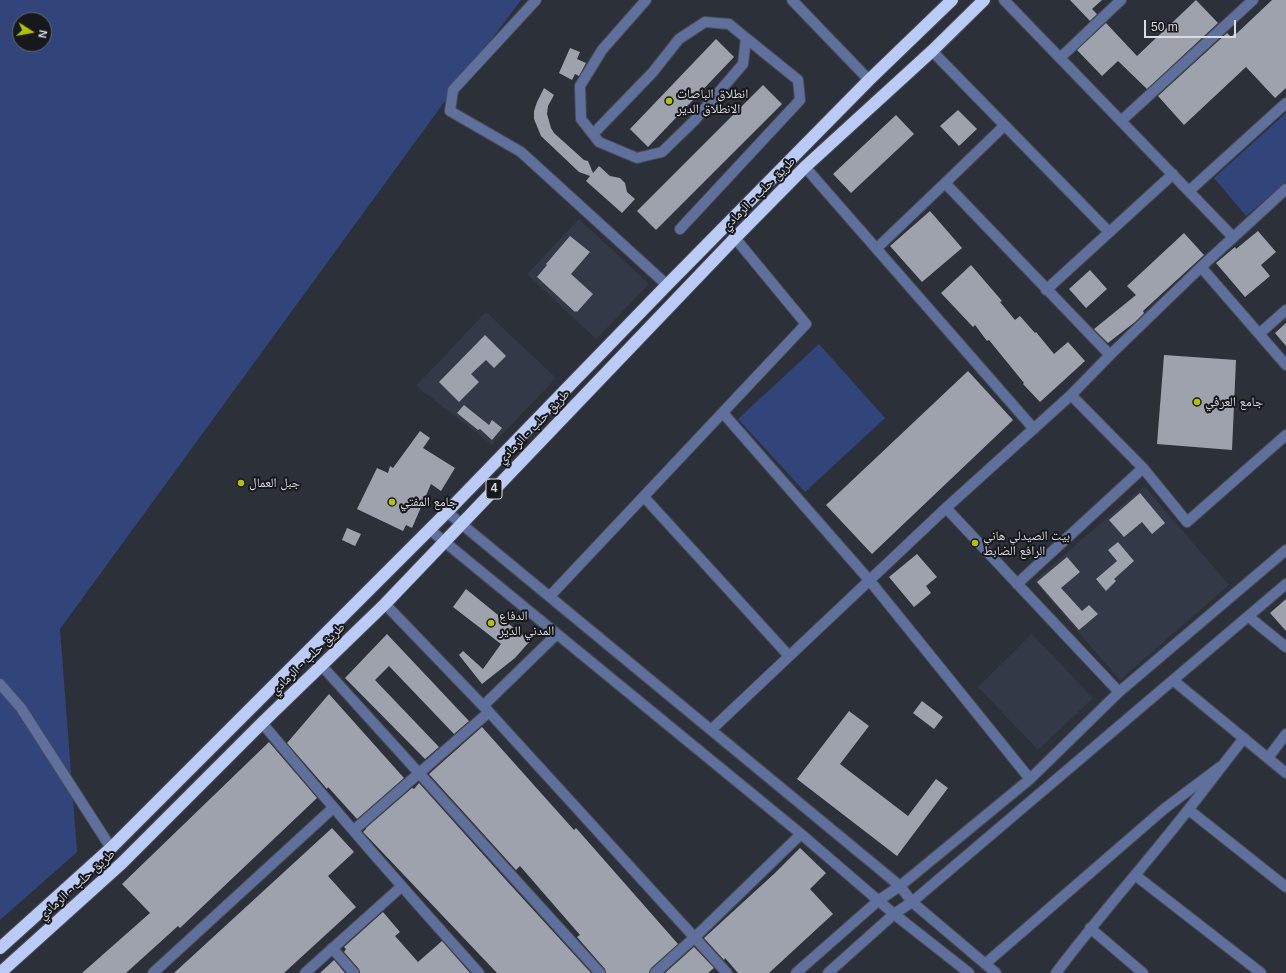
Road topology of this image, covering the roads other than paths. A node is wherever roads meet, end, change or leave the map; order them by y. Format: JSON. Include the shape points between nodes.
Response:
{"nodes":[{"id":1,"x":536,"y":0,"type":"edge"},
{"id":2,"x":646,"y":0,"type":"edge"},
{"id":3,"x":792,"y":0,"type":"edge"},
{"id":4,"x":952,"y":0,"type":"edge"},
{"id":5,"x":984,"y":0,"type":"edge"},
{"id":6,"x":1004,"y":0,"type":"edge"},
{"id":7,"x":1121,"y":0,"type":"edge"},
{"id":8,"x":1253,"y":0,"type":"edge"},
{"id":9,"x":746,"y":38,"type":"junction"},
{"id":10,"x":932,"y":51,"type":"junction"},
{"id":11,"x":1060,"y":58,"type":"junction"},
{"id":12,"x":869,"y":80,"type":"junction"},
{"id":13,"x":1286,"y":103,"type":"edge"},
{"id":14,"x":1121,"y":121,"type":"junction"},
{"id":15,"x":1004,"y":126,"type":"junction"},
{"id":16,"x":593,"y":134,"type":"junction"},
{"id":17,"x":805,"y":167,"type":"junction"},
{"id":18,"x":1173,"y":174,"type":"junction"},
{"id":19,"x":945,"y":183,"type":"junction"},
{"id":20,"x":1286,"y":189,"type":"edge"},
{"id":21,"x":1189,"y":191,"type":"junction"},
{"id":22,"x":680,"y":229,"type":"dead end"},
{"id":23,"x":1109,"y":232,"type":"junction"},
{"id":24,"x":1233,"y":236,"type":"junction"},
{"id":25,"x":735,"y":238,"type":"junction"},
{"id":26,"x":877,"y":248,"type":"junction"},
{"id":27,"x":1201,"y":267,"type":"junction"},
{"id":28,"x":667,"y":285,"type":"junction"},
{"id":29,"x":1046,"y":290,"type":"junction"},
{"id":30,"x":1286,"y":310,"type":"edge"},
{"id":31,"x":1259,"y":334,"type":"junction"},
{"id":32,"x":1110,"y":355,"type":"junction"},
{"id":33,"x":1286,"y":365,"type":"edge"},
{"id":34,"x":1072,"y":395,"type":"junction"},
{"id":35,"x":723,"y":413,"type":"junction"},
{"id":36,"x":1034,"y":429,"type":"junction"},
{"id":37,"x":1286,"y":435,"type":"edge"},
{"id":38,"x":1143,"y":468,"type":"junction"},
{"id":39,"x":644,"y":497,"type":"junction"},
{"id":40,"x":946,"y":508,"type":"junction"},
{"id":41,"x":447,"y":512,"type":"junction"},
{"id":42,"x":461,"y":523,"type":"junction"},
{"id":43,"x":429,"y":529,"type":"junction"},
{"id":44,"x":444,"y":541,"type":"junction"},
{"id":45,"x":1286,"y":550,"type":"edge"},
{"id":46,"x":870,"y":581,"type":"junction"},
{"id":47,"x":1017,"y":584,"type":"junction"},
{"id":48,"x":1286,"y":584,"type":"edge"},
{"id":49,"x":550,"y":596,"type":"junction"},
{"id":50,"x":385,"y":604,"type":"junction"},
{"id":51,"x":1249,"y":617,"type":"junction"},
{"id":52,"x":556,"y":634,"type":"junction"},
{"id":53,"x":1286,"y":647,"type":"edge"},
{"id":54,"x":789,"y":656,"type":"junction"},
{"id":55,"x":322,"y":666,"type":"junction"},
{"id":56,"x":1174,"y":681,"type":"junction"},
{"id":57,"x":0,"y":684,"type":"edge"},
{"id":58,"x":1119,"y":692,"type":"junction"},
{"id":59,"x":486,"y":709,"type":"junction"},
{"id":60,"x":262,"y":723,"type":"junction"},
{"id":61,"x":711,"y":730,"type":"junction"},
{"id":62,"x":1286,"y":734,"type":"edge"},
{"id":63,"x":1244,"y":738,"type":"junction"},
{"id":64,"x":1268,"y":758,"type":"junction"},
{"id":65,"x":1220,"y":767,"type":"junction"},
{"id":66,"x":1286,"y":773,"type":"edge"},
{"id":67,"x":418,"y":774,"type":"junction"},
{"id":68,"x":1030,"y":779,"type":"junction"},
{"id":69,"x":333,"y":808,"type":"junction"},
{"id":70,"x":1189,"y":810,"type":"junction"},
{"id":71,"x":354,"y":830,"type":"junction"},
{"id":72,"x":801,"y":834,"type":"junction"},
{"id":73,"x":111,"y":848,"type":"junction"},
{"id":74,"x":1135,"y":875,"type":"junction"},
{"id":75,"x":900,"y":886,"type":"junction"},
{"id":76,"x":401,"y":887,"type":"junction"},
{"id":77,"x":1286,"y":887,"type":"edge"},
{"id":78,"x":879,"y":900,"type":"junction"},
{"id":79,"x":912,"y":902,"type":"junction"},
{"id":80,"x":894,"y":914,"type":"junction"},
{"id":81,"x":1090,"y":928,"type":"junction"},
{"id":82,"x":695,"y":937,"type":"junction"},
{"id":83,"x":0,"y":948,"type":"edge"},
{"id":84,"x":332,"y":948,"type":"junction"},
{"id":85,"x":985,"y":964,"type":"junction"},
{"id":86,"x":0,"y":973,"type":"edge"},
{"id":87,"x":153,"y":973,"type":"edge"},
{"id":88,"x":305,"y":973,"type":"edge"},
{"id":89,"x":354,"y":973,"type":"edge"},
{"id":90,"x":479,"y":973,"type":"edge"},
{"id":91,"x":600,"y":973,"type":"edge"},
{"id":92,"x":655,"y":973,"type":"edge"},
{"id":93,"x":727,"y":973,"type":"edge"},
{"id":94,"x":796,"y":973,"type":"edge"},
{"id":95,"x":828,"y":973,"type":"edge"},
{"id":96,"x":969,"y":973,"type":"edge"},
{"id":97,"x":996,"y":973,"type":"edge"},
{"id":98,"x":1056,"y":973,"type":"edge"},
{"id":99,"x":1143,"y":973,"type":"edge"},
{"id":100,"x":1261,"y":973,"type":"edge"}],
"edges":[{"from":1,"to":28,"type":"street","via":[[453,90],[450,110],[521,152]]},
{"from":2,"to":16,"type":"street","via":[[602,50],[580,86],[581,120]]},
{"from":3,"to":12,"type":"street"},
{"from":4,"to":12,"type":"highway","name":"طريق حلب - الرمادي","number":"4"},
{"from":5,"to":10,"type":"highway","name":"طريق حلب - الرمادي","number":"4"},
{"from":6,"to":11,"type":"street"},
{"from":7,"to":11,"type":"street"},
{"from":8,"to":14,"type":"street"},
{"from":9,"to":16,"type":"street","via":[[729,24],[705,22],[679,39],[653,72]]},
{"from":9,"to":16,"type":"street","via":[[743,64],[662,152],[637,158],[599,142]]},
{"from":9,"to":22,"type":"street","via":[[798,80],[800,100]]},
{"from":10,"to":15,"type":"street"},
{"from":10,"to":17,"type":"highway","name":"طريق حلب - الرمادي","number":"4"},
{"from":11,"to":14,"type":"street"},
{"from":12,"to":28,"type":"highway","name":"طريق حلب - الرمادي","number":"4"},
{"from":13,"to":21,"type":"street"},
{"from":14,"to":18,"type":"street"},
{"from":15,"to":19,"type":"street"},
{"from":15,"to":23,"type":"street"},
{"from":17,"to":25,"type":"highway","name":"طريق حلب - الرمادي","number":"4"},
{"from":17,"to":26,"type":"street"},
{"from":18,"to":21,"type":"street"},
{"from":18,"to":23,"type":"street"},
{"from":19,"to":26,"type":"street"},
{"from":19,"to":29,"type":"street"},
{"from":20,"to":24,"type":"street"},
{"from":21,"to":24,"type":"street"},
{"from":23,"to":29,"type":"street"},
{"from":24,"to":27,"type":"street"},
{"from":25,"to":35,"type":"street","via":[[806,324]]},
{"from":25,"to":42,"type":"highway","name":"طريق حلب - الرمادي","number":"4"},
{"from":26,"to":36,"type":"street"},
{"from":27,"to":31,"type":"street"},
{"from":27,"to":32,"type":"street"},
{"from":28,"to":41,"type":"highway","name":"طريق حلب - الرمادي","number":"4"},
{"from":29,"to":32,"type":"street"},
{"from":30,"to":31,"type":"street"},
{"from":31,"to":33,"type":"street"},
{"from":32,"to":34,"type":"street"},
{"from":34,"to":36,"type":"street"},
{"from":34,"to":38,"type":"street"},
{"from":35,"to":39,"type":"street"},
{"from":35,"to":46,"type":"street"},
{"from":36,"to":40,"type":"street"},
{"from":37,"to":38,"type":"street","via":[[1187,522]]},
{"from":38,"to":47,"type":"street"},
{"from":39,"to":49,"type":"street"},
{"from":39,"to":54,"type":"street"},
{"from":40,"to":46,"type":"street"},
{"from":40,"to":47,"type":"street"},
{"from":41,"to":42,"type":"street"},
{"from":41,"to":43,"type":"highway","name":"طريق حلب - الرمادي","number":"4"},
{"from":42,"to":44,"type":"highway","name":"طريق حلب - الرمادي","number":"4"},
{"from":42,"to":49,"type":"street"},
{"from":43,"to":44,"type":"street"},
{"from":43,"to":73,"type":"highway","name":"طريق حلب - الرمادي","number":"4"},
{"from":44,"to":50,"type":"highway","name":"طريق حلب - الرمادي","number":"4"},
{"from":44,"to":52,"type":"street"},
{"from":45,"to":58,"type":"street"},
{"from":46,"to":54,"type":"street"},
{"from":46,"to":68,"type":"street"},
{"from":47,"to":58,"type":"street"},
{"from":48,"to":51,"type":"street"},
{"from":49,"to":61,"type":"street"},
{"from":50,"to":55,"type":"highway","name":"طريق حلب - الرمادي","number":"4"},
{"from":50,"to":59,"type":"street"},
{"from":51,"to":53,"type":"street"},
{"from":51,"to":56,"type":"street"},
{"from":52,"to":59,"type":"street"},
{"from":52,"to":72,"type":"street"},
{"from":54,"to":61,"type":"street"},
{"from":55,"to":60,"type":"highway","name":"طريق حلب - الرمادي","number":"4"},
{"from":55,"to":67,"type":"street"},
{"from":56,"to":63,"type":"street"},
{"from":56,"to":79,"type":"street"},
{"from":57,"to":73,"type":"street","via":[[21,708]]},
{"from":58,"to":68,"type":"street"},
{"from":59,"to":67,"type":"street"},
{"from":59,"to":82,"type":"street"},
{"from":60,"to":69,"type":"street"},
{"from":60,"to":86,"type":"highway","name":"طريق حلب - الرمادي","number":"4","via":[[122,863]]},
{"from":61,"to":75,"type":"street"},
{"from":62,"to":64,"type":"street"},
{"from":63,"to":64,"type":"street"},
{"from":63,"to":65,"type":"street"},
{"from":64,"to":66,"type":"street"},
{"from":65,"to":70,"type":"street"},
{"from":65,"to":85,"type":"street","via":[[1164,808]]},
{"from":67,"to":71,"type":"street"},
{"from":67,"to":91,"type":"street"},
{"from":68,"to":75,"type":"street"},
{"from":69,"to":71,"type":"street"},
{"from":69,"to":87,"type":"street"},
{"from":70,"to":74,"type":"street"},
{"from":70,"to":77,"type":"street"},
{"from":71,"to":76,"type":"street"},
{"from":72,"to":78,"type":"street"},
{"from":72,"to":82,"type":"street"},
{"from":73,"to":83,"type":"highway","name":"طريق حلب - الرمادي","number":"4"},
{"from":74,"to":81,"type":"street"},
{"from":74,"to":100,"type":"street"},
{"from":75,"to":78,"type":"street"},
{"from":75,"to":79,"type":"street"},
{"from":76,"to":84,"type":"street"},
{"from":76,"to":90,"type":"street"},
{"from":78,"to":80,"type":"street"},
{"from":78,"to":94,"type":"street"},
{"from":79,"to":80,"type":"street"},
{"from":79,"to":85,"type":"street"},
{"from":80,"to":95,"type":"street"},
{"from":80,"to":96,"type":"street"},
{"from":81,"to":98,"type":"street"},
{"from":81,"to":99,"type":"street"},
{"from":82,"to":92,"type":"street"},
{"from":82,"to":93,"type":"street"},
{"from":84,"to":88,"type":"street"},
{"from":84,"to":89,"type":"street"},
{"from":85,"to":97,"type":"street"}]}
